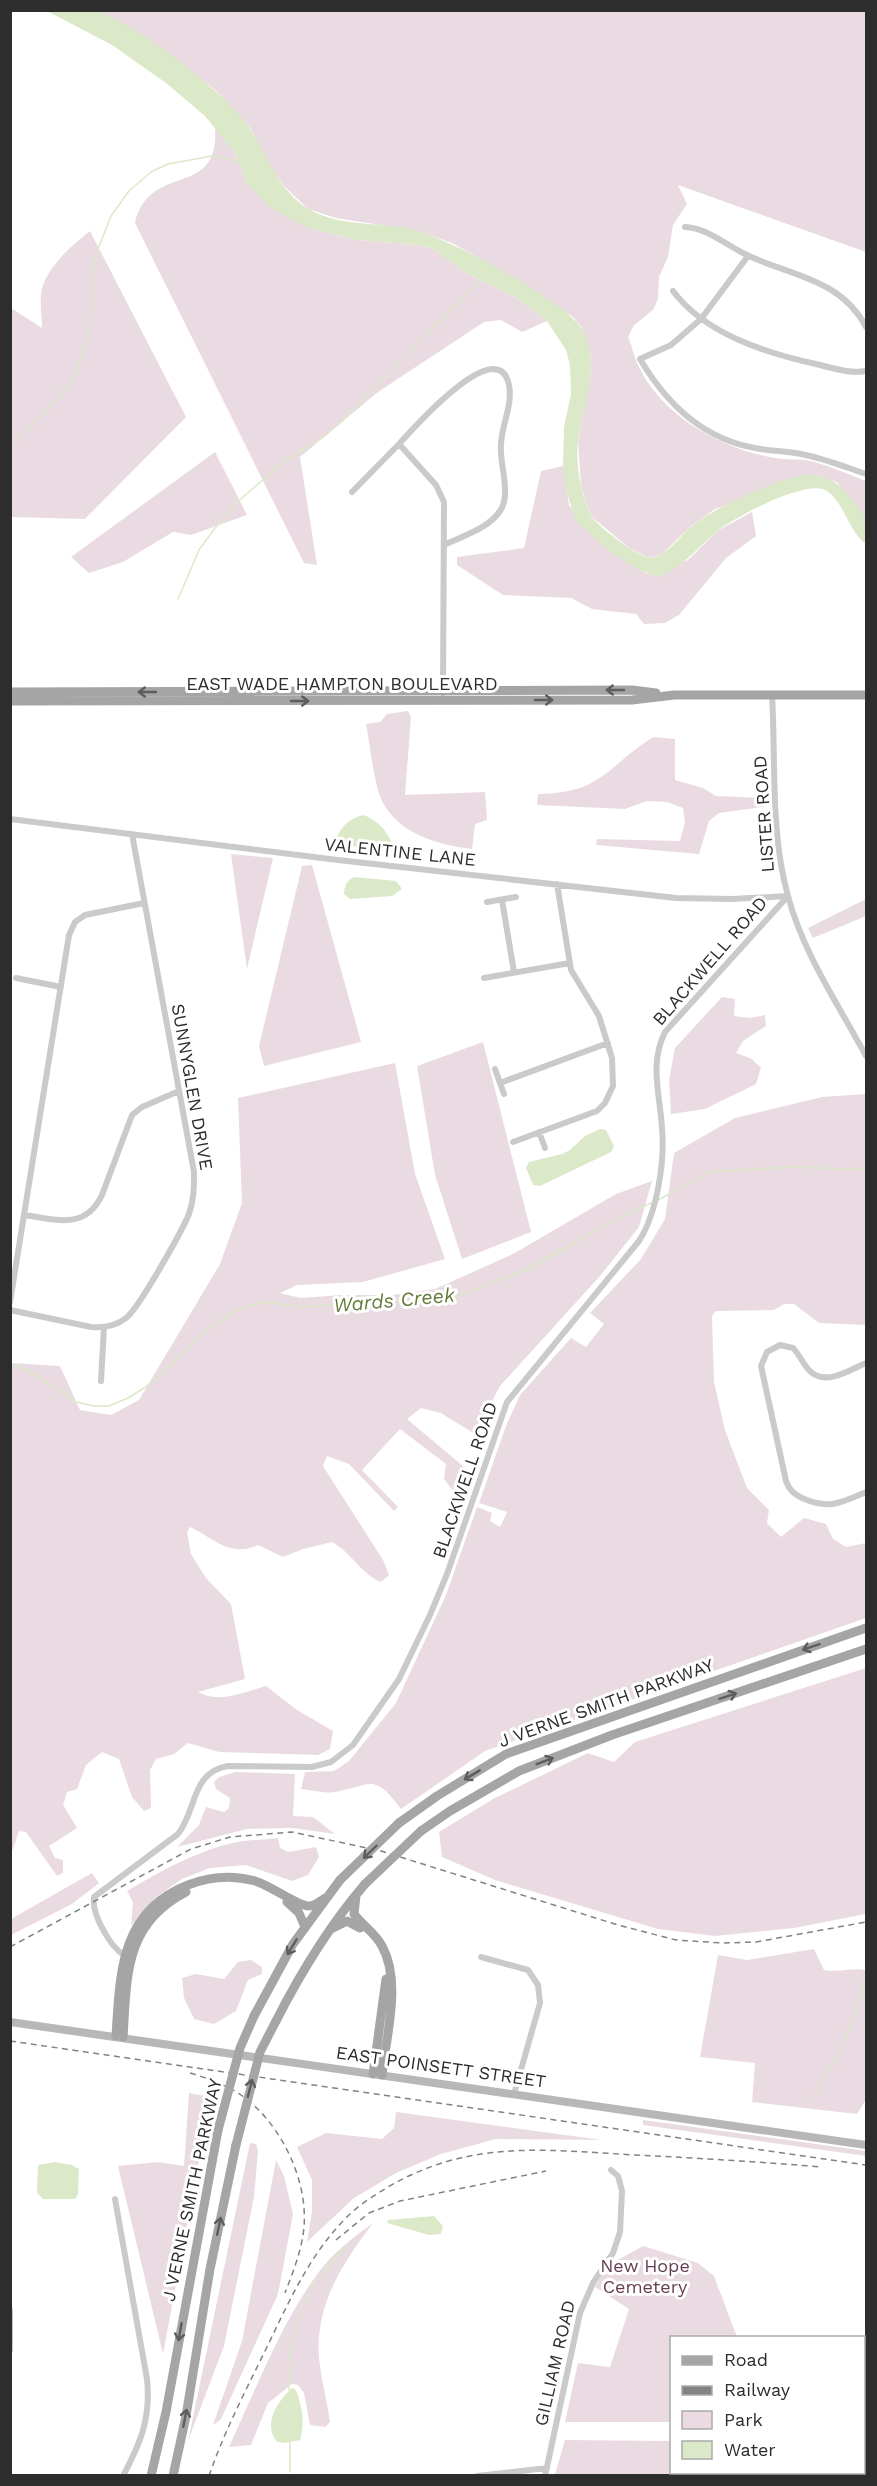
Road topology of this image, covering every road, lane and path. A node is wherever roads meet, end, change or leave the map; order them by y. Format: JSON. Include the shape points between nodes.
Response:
{"nodes":[{"id":1,"x":685,"y":227,"type":"dead end"},
{"id":2,"x":748,"y":256,"type":"junction"},
{"id":3,"x":673,"y":291,"type":"dead end"},
{"id":4,"x":701,"y":319,"type":"junction"},
{"id":5,"x":867,"y":327,"type":"edge"},
{"id":6,"x":867,"y":371,"type":"edge"},
{"id":7,"x":399,"y":444,"type":"junction"},
{"id":8,"x":867,"y":474,"type":"edge"},
{"id":9,"x":352,"y":492,"type":"dead end"},
{"id":10,"x":446,"y":544,"type":"junction"},
{"id":11,"x":10,"y":692,"type":"edge"},
{"id":12,"x":443,"y":695,"type":"junction"},
{"id":13,"x":772,"y":695,"type":"junction"},
{"id":14,"x":867,"y":695,"type":"edge"},
{"id":15,"x":71,"y":697,"type":"junction"},
{"id":16,"x":10,"y":701,"type":"edge"},
{"id":17,"x":10,"y":819,"type":"edge"},
{"id":18,"x":132,"y":834,"type":"junction"},
{"id":19,"x":557,"y":884,"type":"junction"},
{"id":20,"x":788,"y":896,"type":"junction"},
{"id":21,"x":516,"y":897,"type":"dead end"},
{"id":22,"x":502,"y":900,"type":"junction"},
{"id":23,"x":487,"y":902,"type":"dead end"},
{"id":24,"x":144,"y":903,"type":"junction"},
{"id":25,"x":570,"y":963,"type":"junction"},
{"id":26,"x":514,"y":972,"type":"junction"},
{"id":27,"x":16,"y":978,"type":"dead end"},
{"id":28,"x":484,"y":978,"type":"dead end"},
{"id":29,"x":61,"y":987,"type":"junction"},
{"id":30,"x":608,"y":1043,"type":"junction"},
{"id":31,"x":867,"y":1056,"type":"edge"},
{"id":32,"x":495,"y":1069,"type":"dead end"},
{"id":33,"x":500,"y":1083,"type":"junction"},
{"id":34,"x":178,"y":1091,"type":"junction"},
{"id":35,"x":504,"y":1094,"type":"dead end"},
{"id":36,"x":539,"y":1132,"type":"junction"},
{"id":37,"x":513,"y":1142,"type":"dead end"},
{"id":38,"x":545,"y":1148,"type":"dead end"},
{"id":39,"x":24,"y":1215,"type":"junction"},
{"id":40,"x":10,"y":1302,"type":"edge"},
{"id":41,"x":10,"y":1310,"type":"edge"},
{"id":42,"x":104,"y":1327,"type":"junction"},
{"id":43,"x":867,"y":1364,"type":"edge"},
{"id":44,"x":101,"y":1381,"type":"dead end"},
{"id":45,"x":867,"y":1492,"type":"edge"},
{"id":46,"x":867,"y":1628,"type":"edge"},
{"id":47,"x":867,"y":1649,"type":"edge"},
{"id":48,"x":356,"y":1895,"type":"junction"},
{"id":49,"x":325,"y":1898,"type":"junction"},
{"id":50,"x":305,"y":1928,"type":"junction"},
{"id":51,"x":331,"y":1929,"type":"junction"},
{"id":52,"x":128,"y":1957,"type":"junction"},
{"id":53,"x":481,"y":1957,"type":"dead end"},
{"id":54,"x":10,"y":2022,"type":"edge"},
{"id":55,"x":120,"y":2036,"type":"junction"},
{"id":56,"x":377,"y":2074,"type":"junction"},
{"id":57,"x":514,"y":2094,"type":"junction"},
{"id":58,"x":867,"y":2145,"type":"edge"},
{"id":59,"x":611,"y":2170,"type":"dead end"},
{"id":60,"x":115,"y":2199,"type":"dead end"},
{"id":61,"x":10,"y":2310,"type":"edge"},
{"id":62,"x":10,"y":2350,"type":"edge"},
{"id":63,"x":546,"y":2472,"type":"edge"},
{"id":64,"x":123,"y":2475,"type":"edge"},
{"id":65,"x":151,"y":2475,"type":"edge"},
{"id":66,"x":173,"y":2475,"type":"edge"},
{"id":67,"x":477,"y":2475,"type":"edge"}],
"edges":[{"from":1,"to":2,"type":"street","via":[[697,228]]},
{"from":2,"to":4,"type":"street"},
{"from":2,"to":5,"type":"street","via":[[836,291]]},
{"from":3,"to":4,"type":"street"},
{"from":4,"to":6,"type":"street","via":[[746,344],[851,372]]},
{"from":4,"to":8,"type":"street","via":[[672,345],[640,359],[669,402],[713,434],[738,444],[800,454]]},
{"from":7,"to":9,"type":"street"},
{"from":7,"to":10,"type":"street","via":[[441,493],[446,511]]},
{"from":7,"to":10,"type":"street","via":[[434,406],[479,371],[497,371],[507,378],[509,400],[501,444],[503,506],[488,522]]},
{"from":10,"to":12,"type":"street"},
{"from":11,"to":15,"type":"main road","name":"EAST WADE HAMPTON BOULEVARD"},
{"from":12,"to":13,"type":"main road","name":"EAST WADE HAMPTON BOULEVARD","via":[[587,695],[632,690],[674,695]]},
{"from":12,"to":15,"type":"main road","name":"EAST WADE HAMPTON BOULEVARD"},
{"from":13,"to":14,"type":"main road","name":"EAST WADE HAMPTON BOULEVARD"},
{"from":13,"to":20,"type":"street","name":"LISTER ROAD","via":[[778,843]]},
{"from":15,"to":16,"type":"main road","name":"EAST WADE HAMPTON BOULEVARD"},
{"from":17,"to":18,"type":"street","name":"VALENTINE LANE"},
{"from":18,"to":19,"type":"street","name":"VALENTINE LANE"},
{"from":18,"to":24,"type":"street","name":"SUNNYGLEN DRIVE"},
{"from":19,"to":20,"type":"street","name":"VALENTINE LANE","via":[[695,899]]},
{"from":19,"to":25,"type":"street"},
{"from":20,"to":31,"type":"street","name":"LISTER ROAD","via":[[807,949]]},
{"from":20,"to":52,"type":"street","name":"BLACKWELL ROAD","via":[[668,1027],[659,1044],[655,1072],[663,1149],[648,1225],[507,1402],[447,1574],[399,1679],[347,1752],[322,1766],[228,1766],[206,1776],[178,1834],[94,1897],[93,1904],[109,1940]]},
{"from":21,"to":22,"type":"street"},
{"from":22,"to":23,"type":"street"},
{"from":22,"to":26,"type":"street"},
{"from":24,"to":29,"type":"street","via":[[85,915],[75,922],[69,935]]},
{"from":24,"to":34,"type":"street","name":"SUNNYGLEN DRIVE"},
{"from":25,"to":26,"type":"street"},
{"from":25,"to":30,"type":"street","via":[[599,1016]]},
{"from":26,"to":28,"type":"street"},
{"from":27,"to":29,"type":"street"},
{"from":29,"to":39,"type":"street"},
{"from":30,"to":33,"type":"street"},
{"from":30,"to":36,"type":"street","via":[[613,1086],[605,1103],[597,1111]]},
{"from":32,"to":33,"type":"street"},
{"from":33,"to":35,"type":"street"},
{"from":34,"to":39,"type":"street","via":[[132,1115],[102,1195],[87,1215],[67,1221]]},
{"from":34,"to":42,"type":"street","name":"SUNNYGLEN DRIVE","via":[[194,1172],[189,1212],[134,1311],[120,1322]]},
{"from":36,"to":37,"type":"street"},
{"from":36,"to":38,"type":"street"},
{"from":39,"to":40,"type":"street"},
{"from":41,"to":42,"type":"street","via":[[76,1325]]},
{"from":42,"to":44,"type":"street"},
{"from":43,"to":45,"type":"street","via":[[836,1376],[821,1376],[811,1372],[793,1348],[780,1345],[767,1352],[761,1366],[791,1491],[815,1504],[828,1506]]},
{"from":46,"to":49,"type":"main road","name":"J VERNE SMITH PARKWAY","one_way":true,"bridge":true,"via":[[506,1754],[399,1823]]},
{"from":48,"to":47,"type":"main road","name":"J VERNE SMITH PARKWAY","one_way":true,"bridge":true,"via":[[421,1831],[519,1771],[612,1735]]},
{"from":48,"to":51,"type":"main road","name":"J VERNE SMITH PARKWAY"},
{"from":48,"to":56,"type":"main road","via":[[354,1914],[377,1938],[391,1972],[392,1997]]},
{"from":49,"to":50,"type":"main road","name":"J VERNE SMITH PARKWAY"},
{"from":49,"to":52,"type":"main road","via":[[306,1906],[256,1881],[227,1877],[204,1880],[172,1892],[154,1905],[136,1927]]},
{"from":50,"to":52,"type":"main road","via":[[299,1913],[273,1893],[249,1885],[209,1884],[179,1896],[156,1912]]},
{"from":50,"to":65,"type":"main road","name":"J VERNE SMITH PARKWAY","one_way":true,"bridge":true,"via":[[240,2048],[218,2130]]},
{"from":51,"to":56,"type":"main road","via":[[341,1922],[352,1922],[369,1937],[381,1957],[386,1984]]},
{"from":66,"to":51,"type":"main road","name":"J VERNE SMITH PARKWAY","one_way":true,"bridge":true,"via":[[210,2269],[260,2052],[300,1974]]},
{"from":52,"to":55,"type":"main road","via":[[121,1966]]},
{"from":53,"to":57,"type":"street","via":[[528,1970],[538,1985],[540,2003]]},
{"from":54,"to":55,"type":"main road","name":"EAST POINSETT STREET"},
{"from":55,"to":56,"type":"main road","name":"EAST POINSETT STREET"},
{"from":56,"to":57,"type":"main road","name":"EAST POINSETT STREET"},
{"from":57,"to":58,"type":"main road","name":"EAST POINSETT STREET"},
{"from":59,"to":63,"type":"street","name":"GILLIAM ROAD","via":[[618,2176],[621,2191],[620,2232],[614,2253],[593,2283],[580,2313]]},
{"from":60,"to":64,"type":"street","via":[[148,2396],[142,2438]]},
{"from":61,"to":62,"type":"street"},
{"from":63,"to":67,"type":"street","name":"GILLIAM ROAD"}]}
